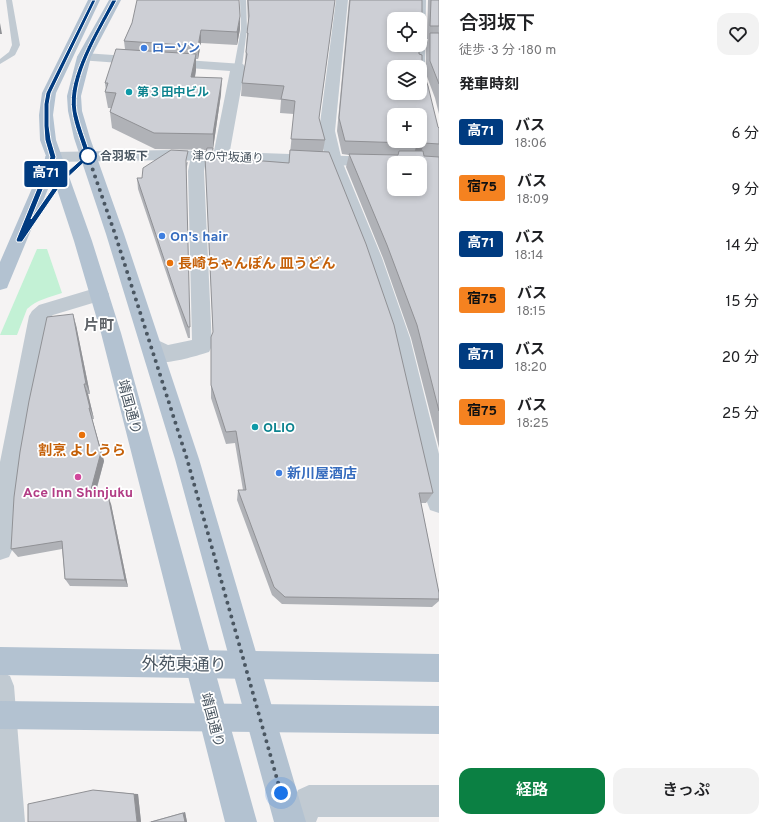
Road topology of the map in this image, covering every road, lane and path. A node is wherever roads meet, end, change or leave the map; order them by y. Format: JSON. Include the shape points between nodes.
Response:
{"nodes":[{"id":1,"x":8,"y":0,"type":"edge"},
{"id":2,"x":94,"y":0,"type":"edge"},
{"id":3,"x":114,"y":0,"type":"edge"},
{"id":4,"x":243,"y":0,"type":"edge"},
{"id":5,"x":342,"y":0,"type":"edge"},
{"id":6,"x":424,"y":0,"type":"edge"},
{"id":7,"x":84,"y":57,"type":"junction"},
{"id":8,"x":422,"y":60,"type":"edge"},
{"id":9,"x":0,"y":62,"type":"edge"},
{"id":10,"x":238,"y":67,"type":"junction"},
{"id":11,"x":88,"y":156,"type":"junction"},
{"id":12,"x":199,"y":156,"type":"junction"},
{"id":13,"x":221,"y":156,"type":"junction"},
{"id":14,"x":53,"y":157,"type":"junction"},
{"id":15,"x":334,"y":161,"type":"junction"},
{"id":16,"x":387,"y":163,"type":"edge"},
{"id":17,"x":61,"y":180,"type":"junction"},
{"id":18,"x":42,"y":206,"type":"junction"},
{"id":19,"x":19,"y":240,"type":"junction"},
{"id":20,"x":83,"y":241,"type":"junction"},
{"id":21,"x":0,"y":283,"type":"edge"},
{"id":22,"x":99,"y":294,"type":"junction"},
{"id":23,"x":151,"y":345,"type":"junction"},
{"id":24,"x":439,"y":502,"type":"edge"},
{"id":25,"x":0,"y":548,"type":"edge"},
{"id":26,"x":0,"y":661,"type":"edge"},
{"id":27,"x":439,"y":668,"type":"edge"},
{"id":28,"x":0,"y":686,"type":"edge"},
{"id":29,"x":0,"y":715,"type":"edge"},
{"id":30,"x":439,"y":720,"type":"edge"},
{"id":31,"x":439,"y":801,"type":"edge"},
{"id":32,"x":9,"y":822,"type":"edge"},
{"id":33,"x":241,"y":822,"type":"edge"},
{"id":34,"x":290,"y":822,"type":"edge"},
{"id":35,"x":300,"y":822,"type":"edge"}],
"edges":[{"from":1,"to":9,"type":"lane","via":[[16,45],[12,53]]},
{"from":2,"to":14,"type":"main road","name":"靖国通り","via":[[49,93],[47,126]]},
{"from":3,"to":7,"type":"main road"},
{"from":4,"to":10,"type":"lane","via":[[244,29]]},
{"from":5,"to":15,"type":"street","via":[[327,131]]},
{"from":6,"to":8,"type":"lane"},
{"from":7,"to":10,"type":"street"},
{"from":7,"to":11,"type":"main road","via":[[74,96],[75,111]]},
{"from":10,"to":13,"type":"street"},
{"from":11,"to":12,"type":"street","name":"津の守坂通り"},
{"from":11,"to":14,"type":"street","name":"津の守坂通り"},
{"from":11,"to":17,"type":"main road"},
{"from":11,"to":23,"type":"main road"},
{"from":12,"to":13,"type":"street","name":"津の守坂通り"},
{"from":12,"to":23,"type":"street","via":[[196,171],[202,346],[166,354]]},
{"from":13,"to":15,"type":"street","name":"津の守坂通り"},
{"from":14,"to":17,"type":"main road","name":"靖国通り"},
{"from":14,"to":19,"type":"main road"},
{"from":15,"to":16,"type":"street","name":"津の守坂通り"},
{"from":15,"to":24,"type":"street","via":[[373,258],[400,338]]},
{"from":17,"to":18,"type":"main road"},
{"from":17,"to":20,"type":"main road","name":"靖国通り"},
{"from":18,"to":19,"type":"main road"},
{"from":18,"to":20,"type":"main road","via":[[51,203],[62,207]]},
{"from":19,"to":21,"type":"main road"},
{"from":20,"to":22,"type":"main road","name":"靖国通り"},
{"from":22,"to":25,"type":"street","via":[[46,310],[39,316],[22,404]]},
{"from":22,"to":33,"type":"main road","name":"靖国通り"},
{"from":23,"to":34,"type":"main road","via":[[187,459]]},
{"from":26,"to":27,"type":"main road","name":"外苑東通り","bridge":true},
{"from":28,"to":32,"type":"street"},
{"from":29,"to":30,"type":"main road","bridge":true},
{"from":31,"to":35,"type":"street","via":[[309,801]]}]}
